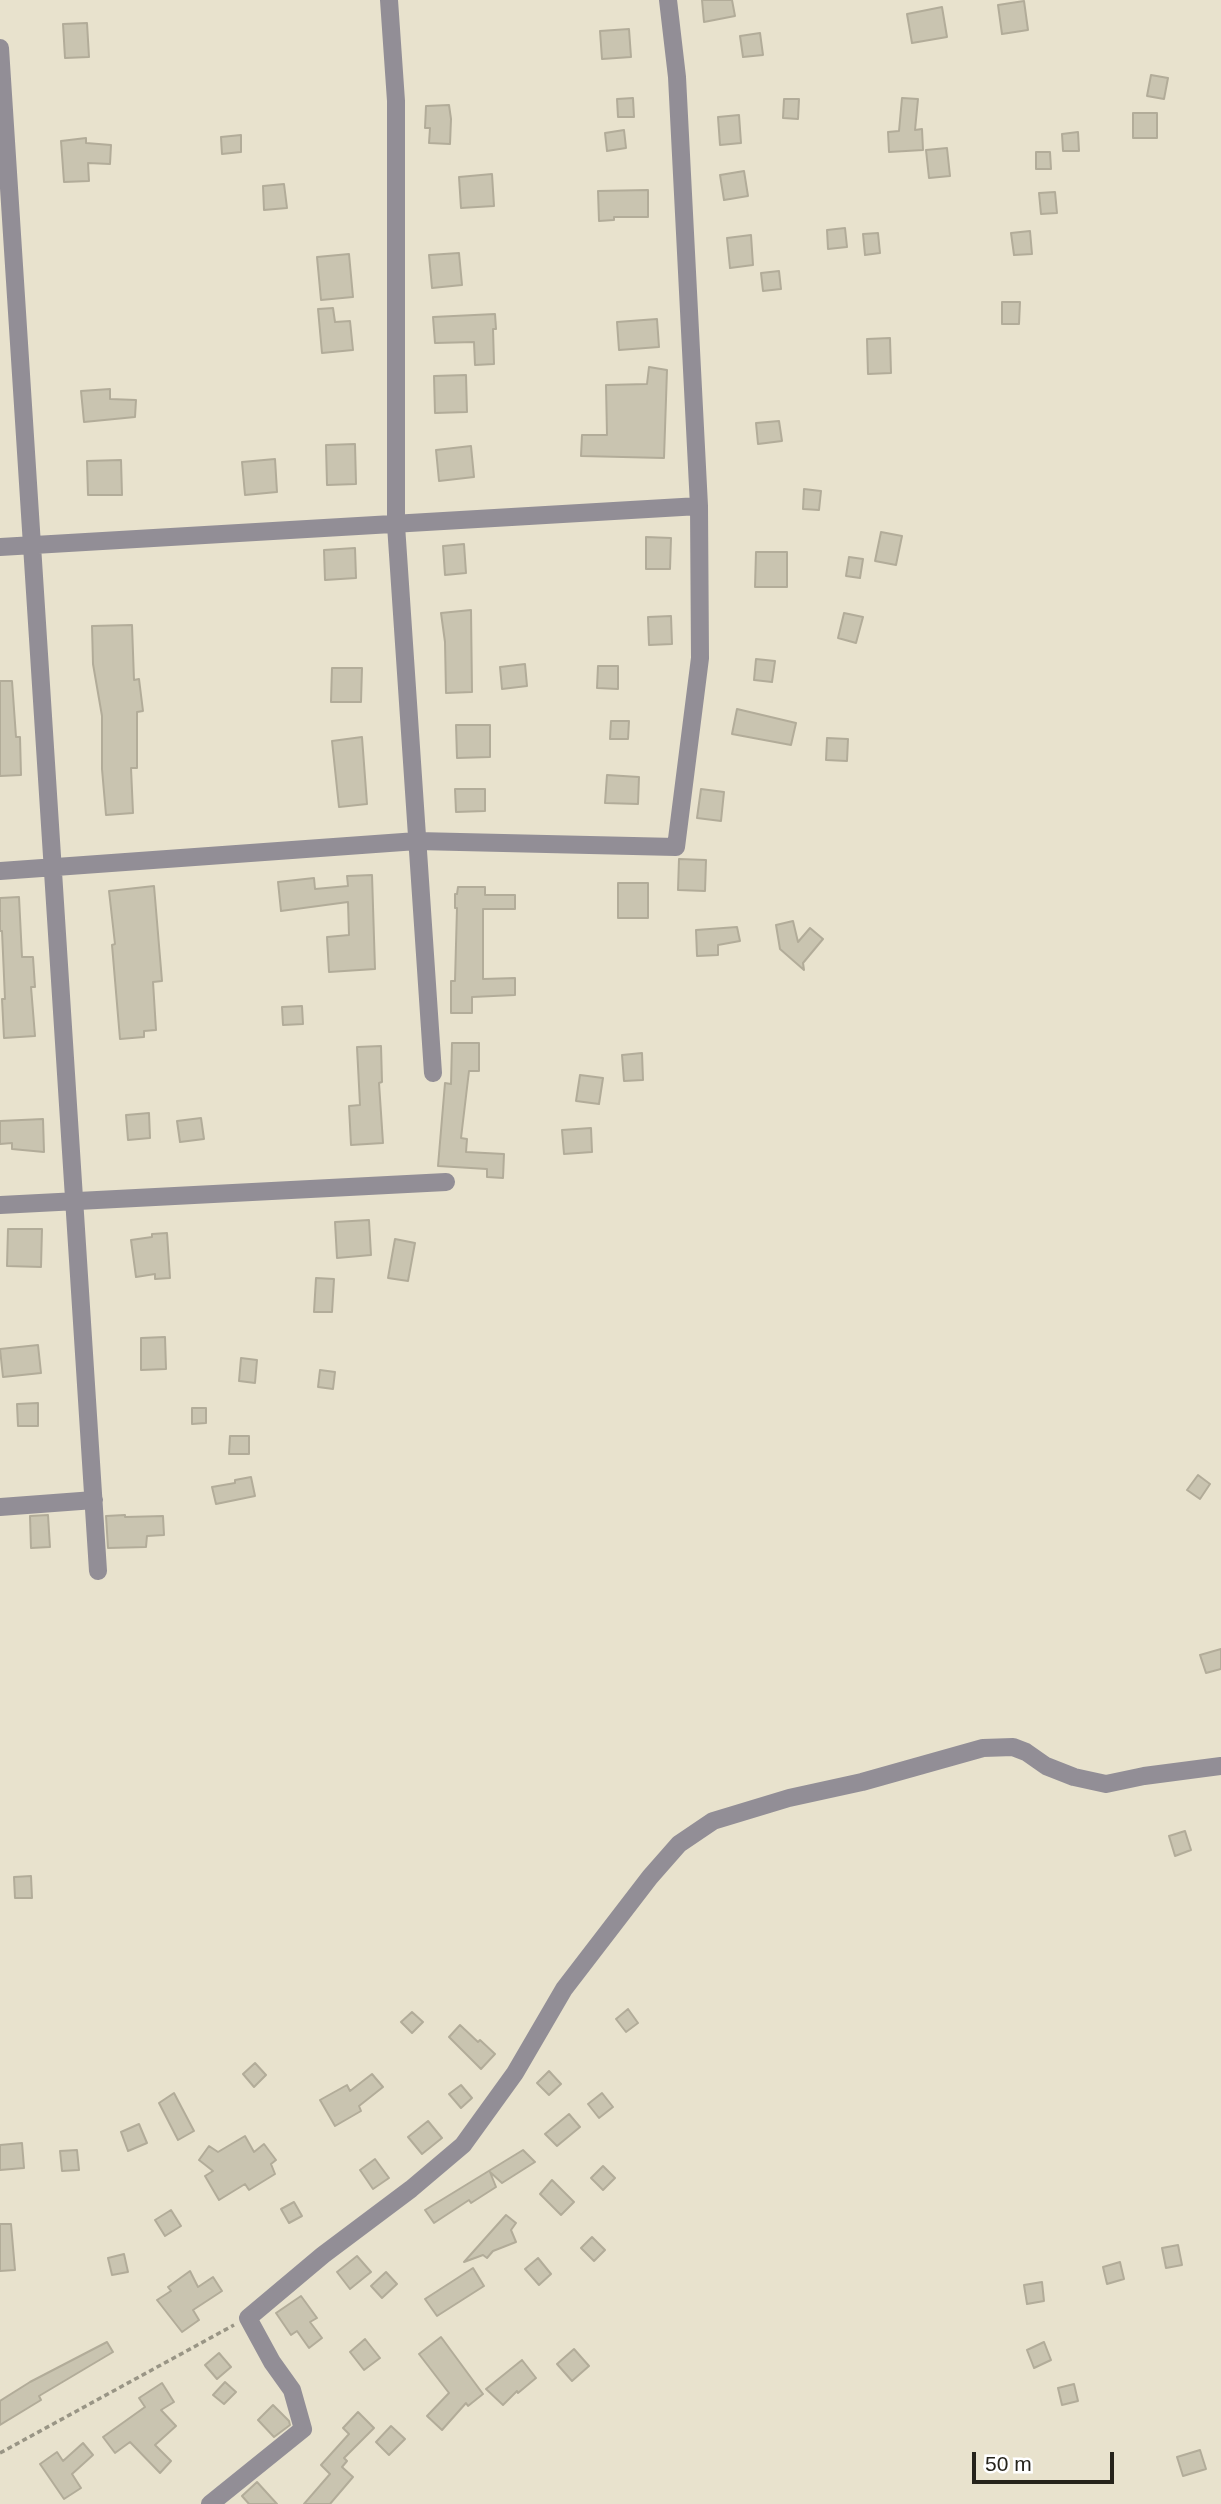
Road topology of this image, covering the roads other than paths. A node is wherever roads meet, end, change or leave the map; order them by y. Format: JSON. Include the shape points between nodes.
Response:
{"nodes":[{"id":1,"x":389,"y":0,"type":"edge"},
{"id":2,"x":668,"y":0,"type":"edge"},
{"id":3,"x":0,"y":48,"type":"edge"},
{"id":4,"x":699,"y":506,"type":"junction"},
{"id":5,"x":396,"y":525,"type":"junction"},
{"id":6,"x":32,"y":545,"type":"junction"},
{"id":7,"x":0,"y":547,"type":"edge"},
{"id":8,"x":417,"y":841,"type":"junction"},
{"id":9,"x":52,"y":869,"type":"junction"},
{"id":10,"x":0,"y":871,"type":"edge"},
{"id":11,"x":433,"y":1073,"type":"dead end"},
{"id":12,"x":446,"y":1182,"type":"dead end"},
{"id":13,"x":74,"y":1201,"type":"junction"},
{"id":14,"x":0,"y":1205,"type":"edge"},
{"id":15,"x":94,"y":1500,"type":"junction"},
{"id":16,"x":0,"y":1507,"type":"edge"},
{"id":17,"x":98,"y":1572,"type":"dead end"},
{"id":18,"x":1221,"y":1766,"type":"edge"},
{"id":19,"x":210,"y":2504,"type":"edge"}],
"edges":[{"from":1,"to":5,"type":"street","via":[[396,101]]},
{"from":2,"to":4,"type":"street","via":[[677,77]]},
{"from":3,"to":6,"type":"street"},
{"from":4,"to":5,"type":"street"},
{"from":4,"to":8,"type":"street","via":[[700,658],[676,847]]},
{"from":5,"to":6,"type":"street"},
{"from":5,"to":8,"type":"street"},
{"from":6,"to":7,"type":"street"},
{"from":6,"to":9,"type":"street"},
{"from":8,"to":9,"type":"street"},
{"from":8,"to":11,"type":"street"},
{"from":9,"to":10,"type":"street"},
{"from":9,"to":13,"type":"street"},
{"from":12,"to":13,"type":"street"},
{"from":13,"to":14,"type":"street"},
{"from":13,"to":15,"type":"street"},
{"from":15,"to":16,"type":"street"},
{"from":15,"to":17,"type":"street"},
{"from":18,"to":19,"type":"street","via":[[1106,1784],[1046,1766],[1013,1747],[983,1748],[713,1821],[679,1844],[564,1989],[515,2073],[463,2145],[248,2318],[292,2390],[303,2429]]}]}
